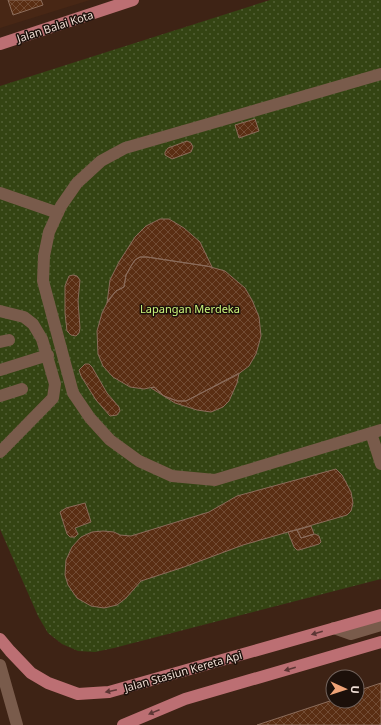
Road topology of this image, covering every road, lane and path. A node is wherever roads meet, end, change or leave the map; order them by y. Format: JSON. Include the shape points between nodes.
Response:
{"nodes":[{"id":1,"x":133,"y":0,"type":"edge"},
{"id":2,"x":0,"y":44,"type":"edge"},
{"id":3,"x":381,"y":74,"type":"edge"},
{"id":4,"x":0,"y":193,"type":"edge"},
{"id":5,"x":58,"y":213,"type":"junction"},
{"id":6,"x":0,"y":311,"type":"edge"},
{"id":7,"x":48,"y":355,"type":"junction"},
{"id":8,"x":0,"y":370,"type":"edge"},
{"id":9,"x":22,"y":389,"type":"dead end"},
{"id":10,"x":0,"y":396,"type":"edge"},
{"id":11,"x":376,"y":431,"type":"edge"},
{"id":12,"x":0,"y":452,"type":"edge"},
{"id":13,"x":381,"y":464,"type":"edge"},
{"id":14,"x":381,"y":614,"type":"edge"},
{"id":15,"x":381,"y":625,"type":"edge"},
{"id":16,"x":334,"y":628,"type":"junction"},
{"id":17,"x":0,"y":639,"type":"edge"},
{"id":18,"x":381,"y":642,"type":"edge"},
{"id":19,"x":0,"y":665,"type":"edge"},
{"id":20,"x":17,"y":725,"type":"edge"},
{"id":21,"x":123,"y":725,"type":"edge"}],
"edges":[{"from":1,"to":2,"type":"main road","name":"Jalan Balai Kota"},
{"from":3,"to":5,"type":"street","via":[[126,148],[101,161],[77,183]]},
{"from":4,"to":5,"type":"street"},
{"from":5,"to":11,"type":"street","via":[[49,232],[44,256],[43,281],[73,393],[90,418],[110,440],[139,461],[172,476],[215,480]]},
{"from":6,"to":7,"type":"street","via":[[24,317],[33,324]]},
{"from":7,"to":8,"type":"street"},
{"from":7,"to":12,"type":"street","via":[[55,384],[52,398]]},
{"from":9,"to":10,"type":"street"},
{"from":11,"to":13,"type":"street"},
{"from":14,"to":16,"type":"main road","name":"Jalan Stasiun Kereta Api"},
{"from":15,"to":16,"type":"street","via":[[351,634]]},
{"from":16,"to":17,"type":"main road","name":"Jalan Stasiun Kereta Api","one_way":true,"via":[[109,692],[78,694],[48,683],[31,673]]},
{"from":18,"to":21,"type":"main road","one_way":true,"via":[[185,699]]},
{"from":19,"to":20,"type":"street"}]}
